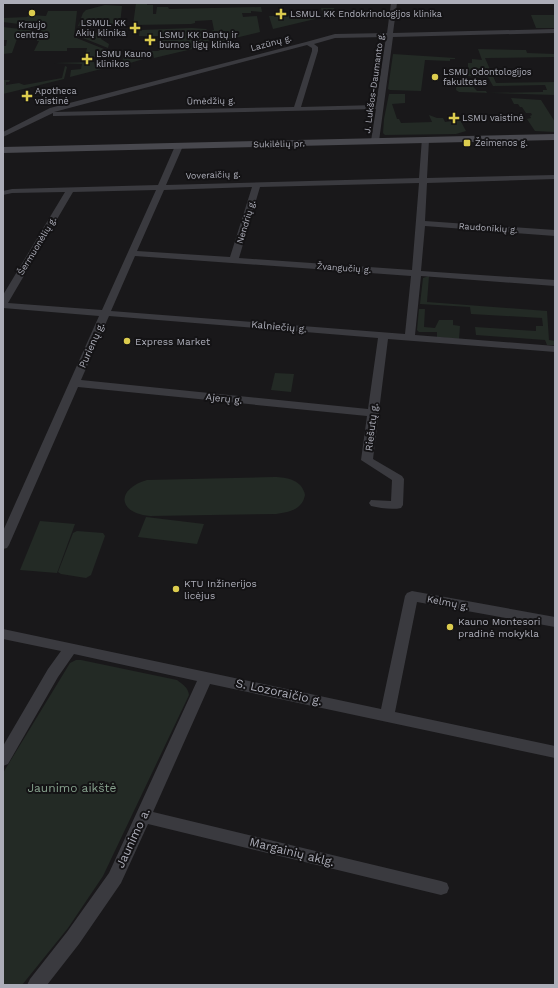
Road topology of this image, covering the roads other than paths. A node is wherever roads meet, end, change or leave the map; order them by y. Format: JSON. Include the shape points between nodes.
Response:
{"nodes":[{"id":1,"x":394,"y":3,"type":"edge"},
{"id":2,"x":555,"y":31,"type":"edge"},
{"id":3,"x":390,"y":34,"type":"junction"},
{"id":4,"x":308,"y":43,"type":"junction"},
{"id":5,"x":380,"y":107,"type":"junction"},
{"id":6,"x":297,"y":109,"type":"junction"},
{"id":7,"x":42,"y":114,"type":"junction"},
{"id":8,"x":3,"y":135,"type":"edge"},
{"id":9,"x":555,"y":137,"type":"edge"},
{"id":10,"x":425,"y":140,"type":"junction"},
{"id":11,"x":375,"y":141,"type":"junction"},
{"id":12,"x":179,"y":146,"type":"junction"},
{"id":13,"x":3,"y":150,"type":"edge"},
{"id":14,"x":555,"y":177,"type":"edge"},
{"id":15,"x":424,"y":181,"type":"junction"},
{"id":16,"x":257,"y":184,"type":"junction"},
{"id":17,"x":162,"y":187,"type":"junction"},
{"id":18,"x":71,"y":189,"type":"junction"},
{"id":19,"x":3,"y":193,"type":"edge"},
{"id":20,"x":421,"y":223,"type":"junction"},
{"id":21,"x":555,"y":234,"type":"edge"},
{"id":22,"x":132,"y":252,"type":"junction"},
{"id":23,"x":234,"y":260,"type":"junction"},
{"id":24,"x":417,"y":273,"type":"junction"},
{"id":25,"x":555,"y":283,"type":"edge"},
{"id":26,"x":3,"y":304,"type":"edge"},
{"id":27,"x":106,"y":312,"type":"junction"},
{"id":28,"x":383,"y":335,"type":"junction"},
{"id":29,"x":410,"y":337,"type":"junction"},
{"id":30,"x":555,"y":349,"type":"edge"},
{"id":31,"x":75,"y":383,"type":"junction"},
{"id":32,"x":373,"y":413,"type":"junction"},
{"id":33,"x":375,"y":503,"type":"dead end"},
{"id":34,"x":3,"y":544,"type":"edge"},
{"id":35,"x":555,"y":622,"type":"edge"},
{"id":36,"x":3,"y":634,"type":"edge"},
{"id":37,"x":71,"y":648,"type":"junction"},
{"id":38,"x":206,"y":677,"type":"junction"},
{"id":39,"x":387,"y":715,"type":"junction"},
{"id":40,"x":555,"y":752,"type":"edge"},
{"id":41,"x":3,"y":760,"type":"edge"},
{"id":42,"x":143,"y":816,"type":"junction"},
{"id":43,"x":441,"y":888,"type":"dead end"},
{"id":44,"x":36,"y":985,"type":"edge"}],
"edges":[{"from":1,"to":3,"type":"street","name":"J. Lukšos-Daumanto g."},
{"from":2,"to":3,"type":"street","name":"Lazūnų g."},
{"from":3,"to":4,"type":"street","name":"Lazūnų g.","via":[[335,36]]},
{"from":3,"to":5,"type":"street","name":"J. Lukšos-Daumanto g."},
{"from":4,"to":6,"type":"street","via":[[315,51]]},
{"from":4,"to":7,"type":"street","name":"Lazūnų g."},
{"from":5,"to":6,"type":"street","name":"Ūmėdžių g."},
{"from":5,"to":11,"type":"street","name":"J. Lukšos-Daumanto g."},
{"from":6,"to":7,"type":"street","name":"Ūmėdžių g."},
{"from":7,"to":8,"type":"street","name":"Lazūnų g."},
{"from":9,"to":10,"type":"main road","name":"Sukilėlių pr."},
{"from":10,"to":11,"type":"main road","name":"Sukilėlių pr."},
{"from":10,"to":15,"type":"street"},
{"from":11,"to":12,"type":"main road","name":"Sukilėlių pr."},
{"from":12,"to":13,"type":"main road","name":"Sukilėlių pr."},
{"from":12,"to":17,"type":"street","name":"Purienų g."},
{"from":14,"to":15,"type":"street"},
{"from":15,"to":16,"type":"street","name":"Voveraičių g."},
{"from":15,"to":20,"type":"street"},
{"from":16,"to":17,"type":"street","name":"Voveraičių g."},
{"from":16,"to":23,"type":"street","name":"Nendrių g."},
{"from":17,"to":18,"type":"street","name":"Voveraičių g."},
{"from":17,"to":22,"type":"street","name":"Purienų g."},
{"from":18,"to":19,"type":"street","name":"Voveraičių g."},
{"from":18,"to":26,"type":"street","name":"Šermuonėlių g."},
{"from":20,"to":21,"type":"street","name":"Raudonikių g."},
{"from":20,"to":24,"type":"street"},
{"from":22,"to":23,"type":"street","name":"Žvangučių g."},
{"from":22,"to":27,"type":"street","name":"Purienų g."},
{"from":23,"to":24,"type":"street","name":"Žvangučių g."},
{"from":24,"to":25,"type":"street","name":"Žvangučių g."},
{"from":24,"to":29,"type":"street"},
{"from":26,"to":27,"type":"street","name":"Kalniečių g."},
{"from":27,"to":28,"type":"street","name":"Kalniečių g."},
{"from":27,"to":31,"type":"street","name":"Purienų g."},
{"from":28,"to":29,"type":"street","name":"Kalniečių g."},
{"from":28,"to":32,"type":"street","name":"Riešutų g."},
{"from":29,"to":30,"type":"street","name":"Kalniečių g."},
{"from":31,"to":32,"type":"street","name":"Ajerų g."},
{"from":31,"to":34,"type":"street","name":"Purienų g."},
{"from":32,"to":33,"type":"street","name":"Riešutų g.","via":[[367,460],[398,479],[397,505]]},
{"from":35,"to":39,"type":"street","name":"Kelmų g.","via":[[412,596]]},
{"from":36,"to":37,"type":"street","name":"S. Lozoraičio g."},
{"from":37,"to":38,"type":"street","name":"S. Lozoraičio g."},
{"from":37,"to":41,"type":"street","via":[[53,673]]},
{"from":38,"to":39,"type":"street","name":"S. Lozoraičio g."},
{"from":38,"to":42,"type":"street","name":"Jaunimo a."},
{"from":39,"to":40,"type":"street","name":"S. Lozoraičio g."},
{"from":42,"to":43,"type":"street","name":"Margainių aklg."},
{"from":42,"to":44,"type":"street","name":"Jaunimo a.","via":[[114,878],[78,932]]}]}
